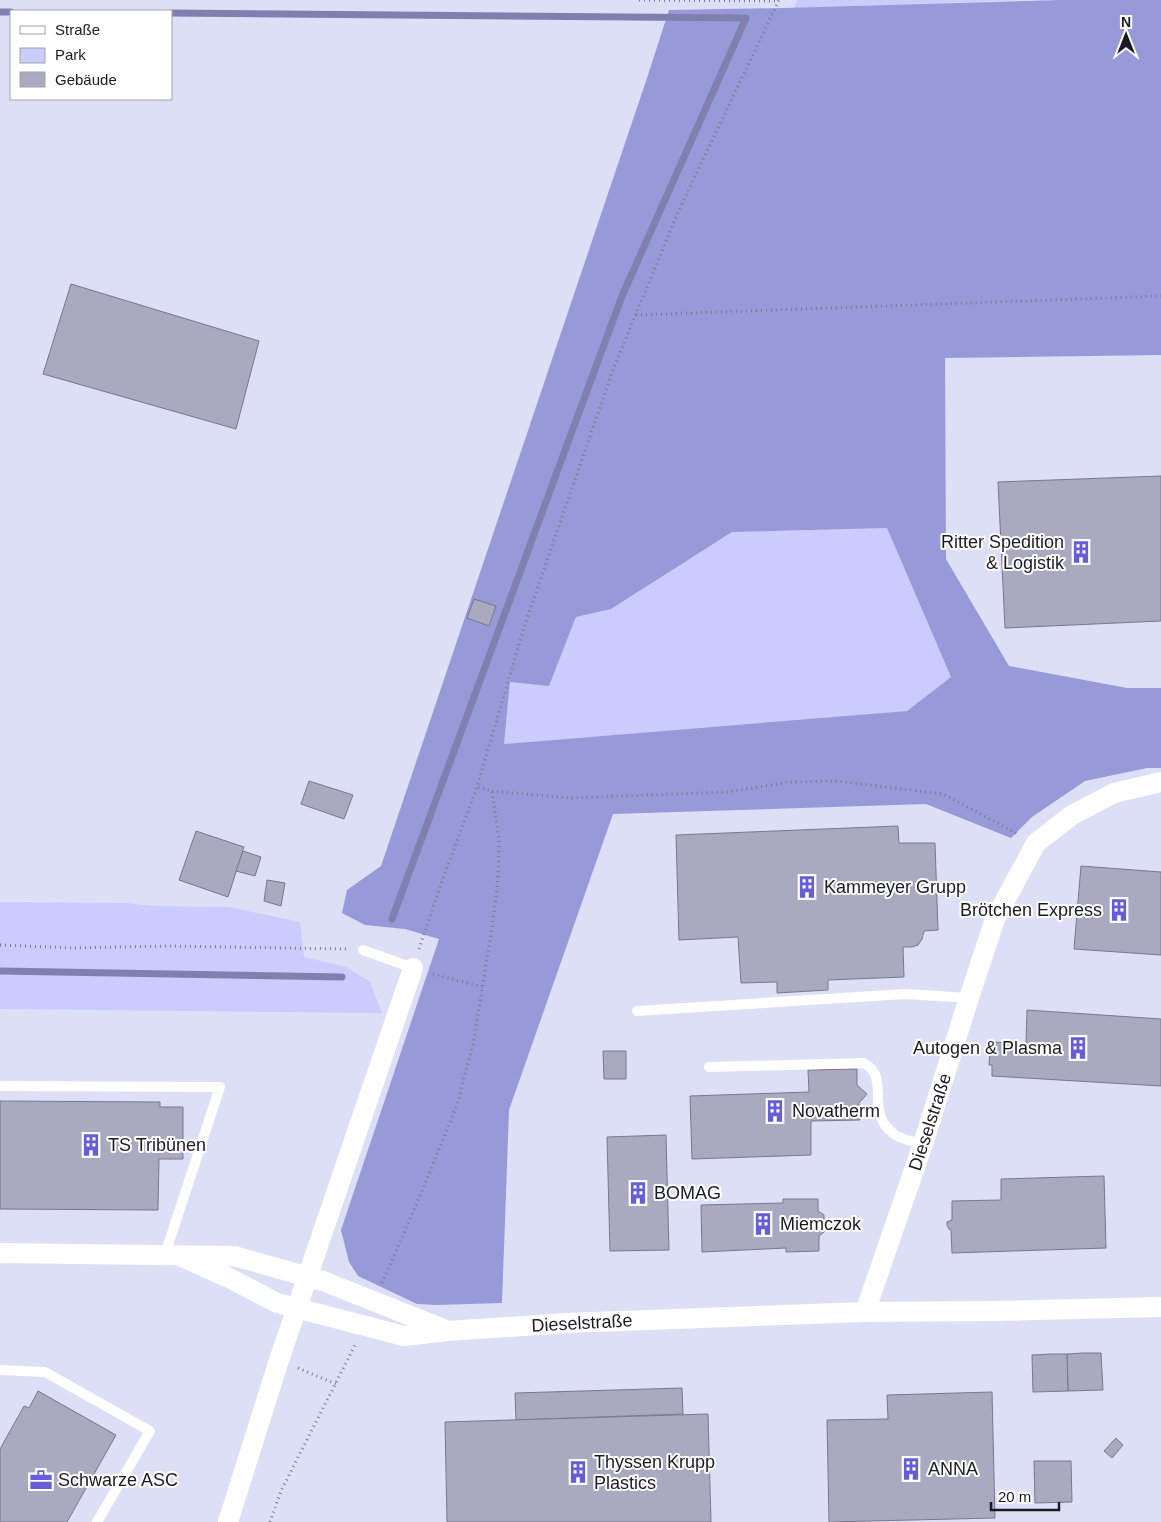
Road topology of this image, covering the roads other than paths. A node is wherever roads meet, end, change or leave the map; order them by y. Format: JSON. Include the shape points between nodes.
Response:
{"nodes":[{"id":1,"x":1161,"y":782,"type":"edge"},
{"id":2,"x":363,"y":950,"type":"road end"},
{"id":3,"x":413,"y":968,"type":"joint"},
{"id":4,"x":969,"y":998,"type":"junction"},
{"id":5,"x":637,"y":1011,"type":"dead end"},
{"id":6,"x":709,"y":1067,"type":"dead end"},
{"id":7,"x":0,"y":1086,"type":"edge"},
{"id":8,"x":923,"y":1144,"type":"junction"},
{"id":9,"x":0,"y":1253,"type":"edge"},
{"id":10,"x":173,"y":1255,"type":"junction"},
{"id":11,"x":307,"y":1277,"type":"junction"},
{"id":12,"x":1161,"y":1308,"type":"edge"},
{"id":13,"x":296,"y":1309,"type":"junction"},
{"id":14,"x":865,"y":1312,"type":"junction"},
{"id":15,"x":448,"y":1331,"type":"junction"},
{"id":16,"x":0,"y":1370,"type":"edge"},
{"id":17,"x":97,"y":1522,"type":"edge"},
{"id":18,"x":228,"y":1522,"type":"edge"}],
"edges":[{"from":1,"to":4,"type":"street","name":"Dieselstraße","via":[[1114,793],[1072,815],[1036,843],[996,919]]},
{"from":2,"to":3,"type":"lane"},
{"from":3,"to":11,"type":"street"},
{"from":4,"to":5,"type":"lane","via":[[904,994]]},
{"from":4,"to":8,"type":"street","name":"Dieselstraße"},
{"from":6,"to":8,"type":"lane","via":[[864,1062],[872,1067],[878,1082],[878,1111],[886,1127],[895,1135]]},
{"from":7,"to":10,"type":"lane","via":[[220,1087]]},
{"from":8,"to":14,"type":"street","name":"Dieselstraße"},
{"from":9,"to":10,"type":"street","name":"Dieselstraße"},
{"from":10,"to":11,"type":"street","name":"Dieselstraße","via":[[234,1256]]},
{"from":10,"to":13,"type":"street","name":"Dieselstraße"},
{"from":11,"to":13,"type":"street"},
{"from":11,"to":15,"type":"street","name":"Dieselstraße"},
{"from":12,"to":14,"type":"street","name":"Dieselstraße"},
{"from":13,"to":15,"type":"street","name":"Dieselstraße","via":[[404,1336]]},
{"from":13,"to":18,"type":"street"},
{"from":14,"to":15,"type":"street","name":"Dieselstraße","via":[[567,1323]]},
{"from":16,"to":17,"type":"lane","via":[[46,1372],[150,1430]]}]}
